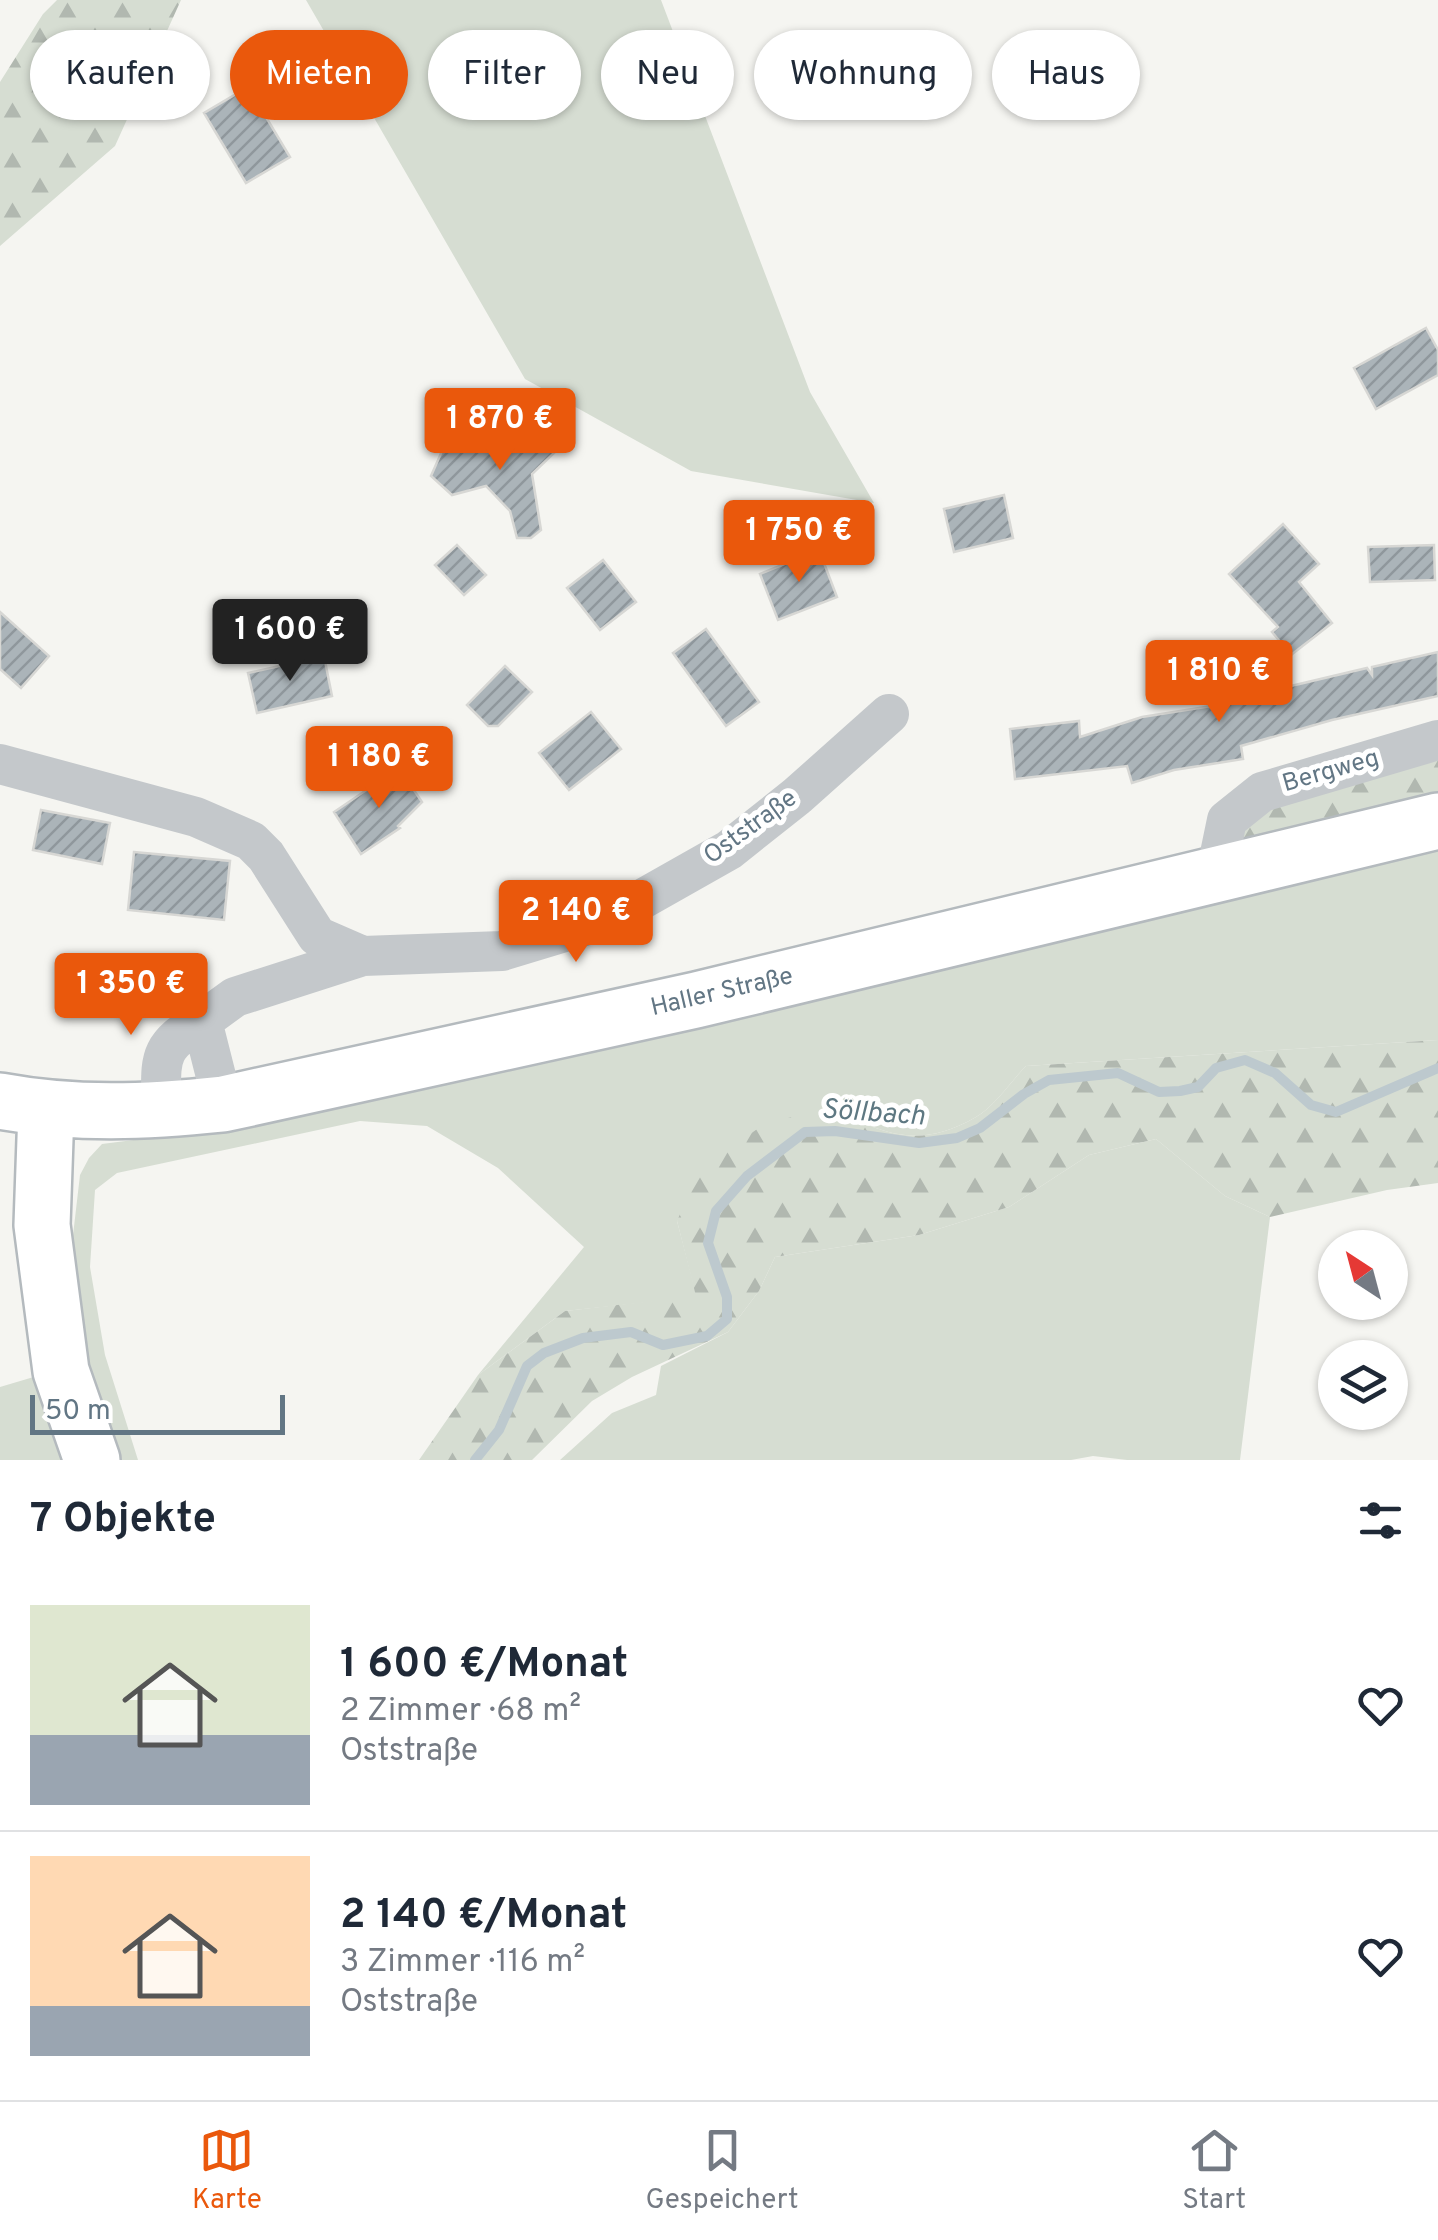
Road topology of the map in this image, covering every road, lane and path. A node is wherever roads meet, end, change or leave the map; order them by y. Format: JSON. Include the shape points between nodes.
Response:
{"nodes":[{"id":1,"x":889,"y":714,"type":"dead end"},
{"id":2,"x":1438,"y":740,"type":"edge"},
{"id":3,"x":0,"y":764,"type":"edge"},
{"id":4,"x":1438,"y":821,"type":"edge"},
{"id":5,"x":1216,"y":873,"type":"junction"},
{"id":6,"x":363,"y":956,"type":"junction"},
{"id":7,"x":202,"y":1021,"type":"junction"},
{"id":8,"x":223,"y":1104,"type":"junction"},
{"id":9,"x":23,"y":1105,"type":"edge"},
{"id":10,"x":161,"y":1111,"type":"junction"},
{"id":11,"x":92,"y":1460,"type":"edge"}],
"edges":[{"from":1,"to":6,"type":"street","name":"Oststraße","via":[[729,850],[606,919],[502,951]]},
{"from":2,"to":5,"type":"street","name":"Bergweg","via":[[1262,792],[1227,820]]},
{"from":3,"to":6,"type":"street","name":"Oststraße","via":[[196,817],[251,841],[318,936]]},
{"from":4,"to":5,"type":"main road","name":"Haller Straße"},
{"from":5,"to":8,"type":"main road","name":"Haller Straße","via":[[696,1000]]},
{"from":6,"to":7,"type":"street","name":"Oststraße","via":[[235,998]]},
{"from":7,"to":8,"type":"street"},
{"from":7,"to":10,"type":"street","name":"Oststraße","via":[[178,1034],[162,1055]]},
{"from":8,"to":10,"type":"main road","name":"Haller Straße"},
{"from":9,"to":10,"type":"main road","name":"Haller Straße"},
{"from":9,"to":11,"type":"main road","via":[[61,1371]]}]}
